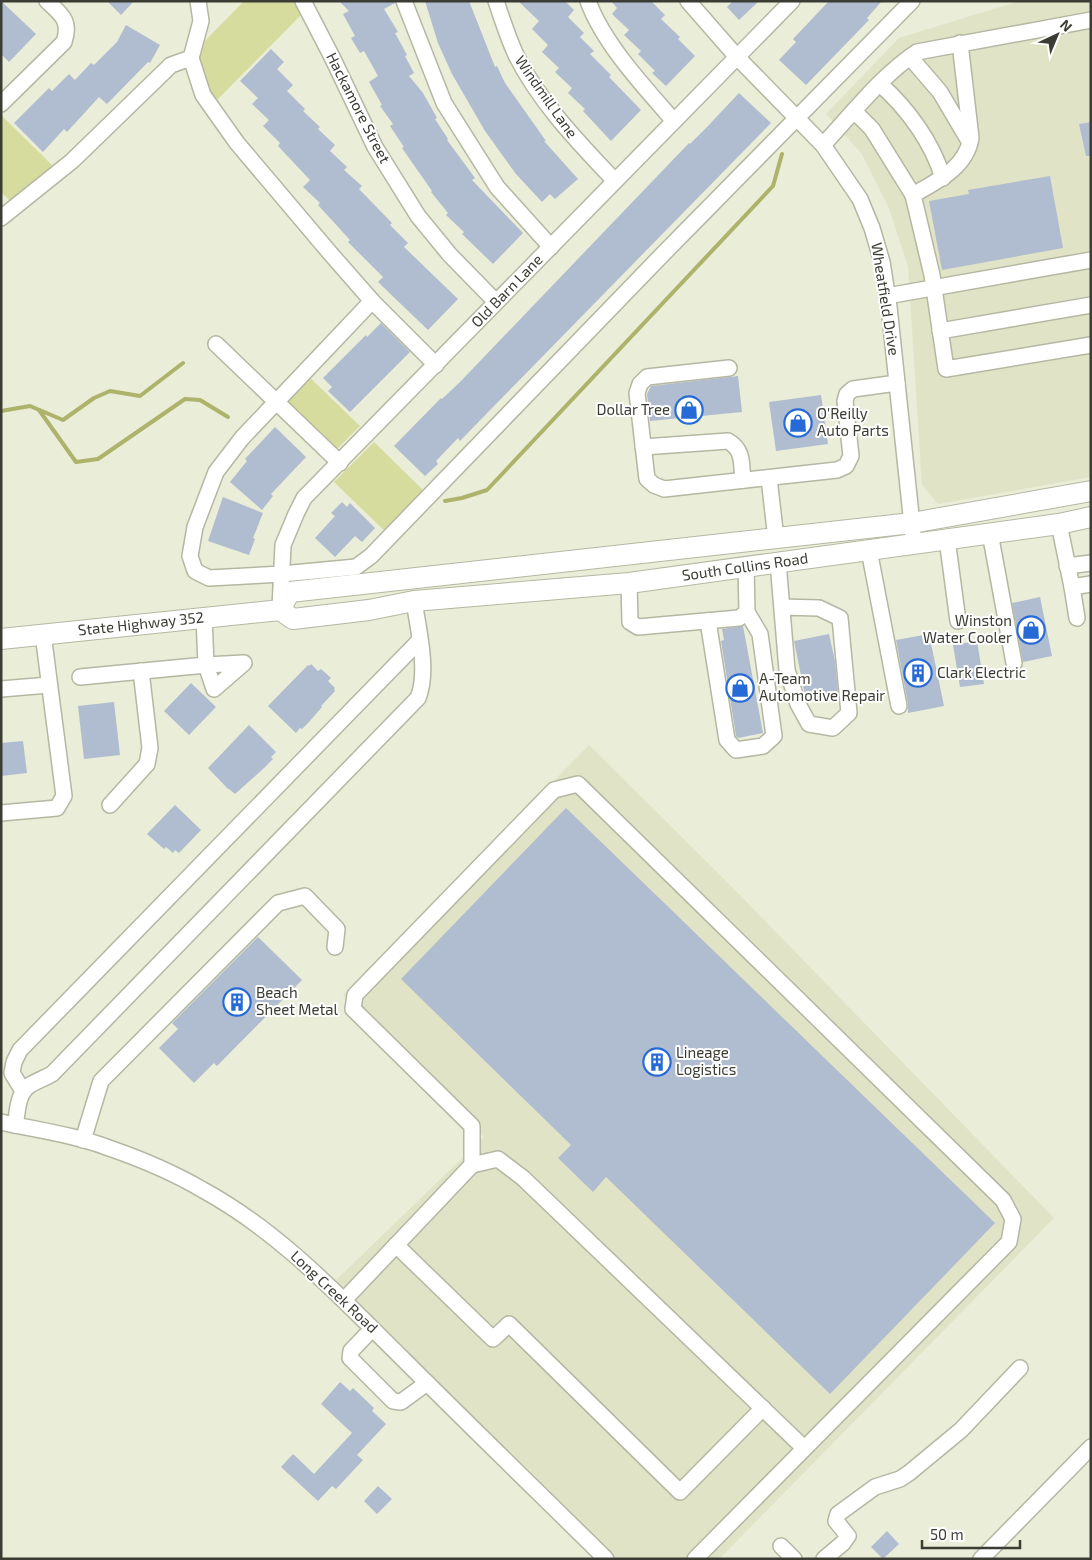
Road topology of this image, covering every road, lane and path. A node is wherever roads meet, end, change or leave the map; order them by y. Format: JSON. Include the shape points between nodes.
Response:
{"nodes":[{"id":1,"x":47,"y":1,"type":"edge"},
{"id":2,"x":198,"y":1,"type":"edge"},
{"id":3,"x":303,"y":1,"type":"edge"},
{"id":4,"x":404,"y":1,"type":"edge"},
{"id":5,"x":496,"y":1,"type":"edge"},
{"id":6,"x":588,"y":1,"type":"edge"},
{"id":7,"x":688,"y":1,"type":"edge"},
{"id":8,"x":792,"y":1,"type":"edge"},
{"id":9,"x":912,"y":1,"type":"edge"},
{"id":10,"x":1091,"y":20,"type":"edge"},
{"id":11,"x":960,"y":44,"type":"junction"},
{"id":12,"x":737,"y":57,"type":"junction"},
{"id":13,"x":910,"y":57,"type":"junction"},
{"id":14,"x":191,"y":58,"type":"junction"},
{"id":15,"x":880,"y":84,"type":"junction"},
{"id":16,"x":2,"y":102,"type":"edge"},
{"id":17,"x":854,"y":111,"type":"junction"},
{"id":18,"x":797,"y":118,"type":"junction"},
{"id":19,"x":674,"y":121,"type":"junction"},
{"id":20,"x":971,"y":143,"type":"junction"},
{"id":21,"x":823,"y":144,"type":"junction"},
{"id":22,"x":943,"y":178,"type":"junction"},
{"id":23,"x":615,"y":181,"type":"junction"},
{"id":24,"x":913,"y":195,"type":"junction"},
{"id":25,"x":1,"y":218,"type":"edge"},
{"id":26,"x":551,"y":247,"type":"junction"},
{"id":27,"x":1091,"y":260,"type":"edge"},
{"id":28,"x":934,"y":288,"type":"junction"},
{"id":29,"x":888,"y":296,"type":"junction"},
{"id":30,"x":372,"y":301,"type":"junction"},
{"id":31,"x":496,"y":302,"type":"junction"},
{"id":32,"x":1091,"y":305,"type":"edge"},
{"id":33,"x":940,"y":331,"type":"junction"},
{"id":34,"x":216,"y":344,"type":"dead end"},
{"id":35,"x":1091,"y":345,"type":"edge"},
{"id":36,"x":436,"y":365,"type":"junction"},
{"id":37,"x":729,"y":368,"type":"dead end"},
{"id":38,"x":897,"y":383,"type":"junction"},
{"id":39,"x":276,"y":401,"type":"junction"},
{"id":40,"x":643,"y":447,"type":"junction"},
{"id":41,"x":340,"y":463,"type":"junction"},
{"id":42,"x":769,"y":478,"type":"junction"},
{"id":43,"x":743,"y":480,"type":"junction"},
{"id":44,"x":1091,"y":491,"type":"edge"},
{"id":45,"x":1091,"y":517,"type":"edge"},
{"id":46,"x":912,"y":523,"type":"junction"},
{"id":47,"x":1059,"y":524,"type":"junction"},
{"id":48,"x":990,"y":533,"type":"junction"},
{"id":49,"x":776,"y":539,"type":"junction"},
{"id":50,"x":947,"y":539,"type":"junction"},
{"id":51,"x":914,"y":544,"type":"junction"},
{"id":52,"x":869,"y":550,"type":"junction"},
{"id":53,"x":778,"y":562,"type":"junction"},
{"id":54,"x":1091,"y":563,"type":"edge"},
{"id":55,"x":746,"y":566,"type":"junction"},
{"id":56,"x":1067,"y":566,"type":"junction"},
{"id":57,"x":282,"y":574,"type":"junction"},
{"id":58,"x":411,"y":580,"type":"junction"},
{"id":59,"x":629,"y":582,"type":"junction"},
{"id":60,"x":1091,"y":584,"type":"edge"},
{"id":61,"x":1072,"y":587,"type":"junction"},
{"id":62,"x":406,"y":603,"type":"junction"},
{"id":63,"x":782,"y":607,"type":"junction"},
{"id":64,"x":280,"y":610,"type":"junction"},
{"id":65,"x":747,"y":612,"type":"junction"},
{"id":66,"x":204,"y":618,"type":"junction"},
{"id":67,"x":1076,"y":618,"type":"dead end"},
{"id":68,"x":708,"y":621,"type":"junction"},
{"id":69,"x":958,"y":621,"type":"dead end"},
{"id":70,"x":42,"y":634,"type":"junction"},
{"id":71,"x":1,"y":639,"type":"edge"},
{"id":72,"x":419,"y":641,"type":"junction"},
{"id":73,"x":1014,"y":663,"type":"dead end"},
{"id":74,"x":141,"y":671,"type":"junction"},
{"id":75,"x":80,"y":677,"type":"dead end"},
{"id":76,"x":49,"y":685,"type":"junction"},
{"id":77,"x":1,"y":689,"type":"edge"},
{"id":78,"x":899,"y":706,"type":"dead end"},
{"id":79,"x":110,"y":805,"type":"dead end"},
{"id":80,"x":1,"y":813,"type":"edge"},
{"id":81,"x":335,"y":947,"type":"dead end"},
{"id":82,"x":23,"y":1091,"type":"junction"},
{"id":83,"x":8,"y":1124,"type":"edge"},
{"id":84,"x":83,"y":1140,"type":"junction"},
{"id":85,"x":472,"y":1165,"type":"junction"},
{"id":86,"x":396,"y":1245,"type":"junction"},
{"id":87,"x":344,"y":1300,"type":"junction"},
{"id":88,"x":372,"y":1329,"type":"junction"},
{"id":89,"x":1020,"y":1368,"type":"dead end"},
{"id":90,"x":427,"y":1383,"type":"junction"},
{"id":91,"x":763,"y":1408,"type":"junction"},
{"id":92,"x":1091,"y":1447,"type":"edge"},
{"id":93,"x":804,"y":1448,"type":"junction"},
{"id":94,"x":781,"y":1546,"type":"dead end"},
{"id":95,"x":606,"y":1559,"type":"edge"},
{"id":96,"x":695,"y":1559,"type":"edge"},
{"id":97,"x":794,"y":1559,"type":"edge"},
{"id":98,"x":824,"y":1559,"type":"edge"},
{"id":99,"x":981,"y":1559,"type":"edge"}],
"edges":[{"from":1,"to":16,"type":"street","via":[[64,18],[64,42]]},
{"from":2,"to":14,"type":"street","via":[[201,21]]},
{"from":3,"to":31,"type":"street","name":"Hackamore Street","via":[[374,146],[418,216]]},
{"from":4,"to":26,"type":"street","via":[[444,103],[497,187]]},
{"from":5,"to":23,"type":"street","name":"Windmill Lane","via":[[516,55],[538,91],[572,136]]},
{"from":6,"to":19,"type":"street","via":[[613,47]]},
{"from":7,"to":12,"type":"street","name":"Wheatfield Drive"},
{"from":8,"to":12,"type":"street","name":"Old Barn Lane"},
{"from":9,"to":18,"type":"street"},
{"from":10,"to":11,"type":"street"},
{"from":11,"to":13,"type":"street","via":[[917,52]]},
{"from":11,"to":20,"type":"street"},
{"from":12,"to":18,"type":"street","name":"Wheatfield Drive"},
{"from":12,"to":19,"type":"street","name":"Old Barn Lane"},
{"from":13,"to":15,"type":"street"},
{"from":13,"to":20,"type":"street","via":[[940,92]]},
{"from":14,"to":25,"type":"street","via":[[171,65],[72,161]]},
{"from":14,"to":30,"type":"street","via":[[202,95],[237,143]]},
{"from":15,"to":17,"type":"street"},
{"from":15,"to":22,"type":"street","via":[[906,109],[932,150]]},
{"from":17,"to":21,"type":"street"},
{"from":17,"to":24,"type":"street","via":[[872,129]]},
{"from":18,"to":21,"type":"street","name":"Wheatfield Drive"},
{"from":18,"to":57,"type":"street","via":[[371,556],[356,566]]},
{"from":19,"to":23,"type":"street","name":"Old Barn Lane"},
{"from":20,"to":22,"type":"street","via":[[962,160]]},
{"from":21,"to":29,"type":"street","name":"Wheatfield Drive","via":[[860,200],[872,228]]},
{"from":22,"to":24,"type":"street"},
{"from":23,"to":26,"type":"street","name":"Old Barn Lane"},
{"from":24,"to":28,"type":"street"},
{"from":26,"to":31,"type":"street","name":"Old Barn Lane"},
{"from":27,"to":28,"type":"street"},
{"from":28,"to":29,"type":"street"},
{"from":28,"to":33,"type":"street"},
{"from":29,"to":38,"type":"street","name":"Wheatfield Drive"},
{"from":30,"to":36,"type":"street"},
{"from":30,"to":39,"type":"street"},
{"from":31,"to":36,"type":"street","name":"Old Barn Lane"},
{"from":32,"to":33,"type":"street"},
{"from":33,"to":35,"type":"street","via":[[946,369]]},
{"from":34,"to":39,"type":"street"},
{"from":36,"to":41,"type":"street","name":"Old Barn Lane"},
{"from":37,"to":40,"type":"street","via":[[647,377],[637,393]]},
{"from":38,"to":42,"type":"street","via":[[853,389],[847,394],[851,456],[846,466],[837,470]]},
{"from":38,"to":46,"type":"street","name":"Wheatfield Drive"},
{"from":39,"to":41,"type":"street"},
{"from":39,"to":57,"type":"street","via":[[216,472],[195,527],[190,556],[195,571],[209,578]]},
{"from":40,"to":43,"type":"street","via":[[728,441],[739,450]]},
{"from":40,"to":43,"type":"street","via":[[647,479],[664,489]]},
{"from":41,"to":57,"type":"street","name":"Old Barn Lane","via":[[304,498],[283,545]]},
{"from":42,"to":43,"type":"street"},
{"from":42,"to":49,"type":"street"},
{"from":44,"to":46,"type":"main road","name":"South Collins Road"},
{"from":45,"to":47,"type":"main road","name":"South Collins Road"},
{"from":46,"to":49,"type":"main road","name":"South Collins Road"},
{"from":46,"to":51,"type":"street","name":"Wheatfield Drive"},
{"from":47,"to":48,"type":"main road","name":"South Collins Road"},
{"from":47,"to":56,"type":"street"},
{"from":48,"to":50,"type":"main road","name":"South Collins Road"},
{"from":48,"to":73,"type":"street"},
{"from":49,"to":58,"type":"main road","name":"South Collins Road"},
{"from":50,"to":51,"type":"main road","name":"South Collins Road"},
{"from":50,"to":69,"type":"street"},
{"from":51,"to":52,"type":"main road","name":"South Collins Road"},
{"from":52,"to":53,"type":"main road","name":"South Collins Road"},
{"from":52,"to":78,"type":"street"},
{"from":53,"to":55,"type":"main road","name":"South Collins Road"},
{"from":53,"to":63,"type":"street"},
{"from":54,"to":56,"type":"street"},
{"from":55,"to":59,"type":"main road","name":"South Collins Road"},
{"from":55,"to":65,"type":"street"},
{"from":56,"to":61,"type":"street"},
{"from":57,"to":64,"type":"street","name":"Old Barn Lane"},
{"from":58,"to":62,"type":"main road"},
{"from":58,"to":64,"type":"main road","via":[[290,592]]},
{"from":59,"to":62,"type":"main road","name":"South Collins Road"},
{"from":59,"to":68,"type":"street","via":[[630,622],[638,627]]},
{"from":60,"to":61,"type":"street"},
{"from":61,"to":67,"type":"street"},
{"from":62,"to":64,"type":"main road","name":"State Highway 352","via":[[293,619]]},
{"from":62,"to":72,"type":"street"},
{"from":63,"to":63,"type":"street","via":[[788,670],[798,704],[809,724],[833,728],[849,713],[840,618],[819,608]]},
{"from":64,"to":66,"type":"main road","name":"State Highway 352"},
{"from":65,"to":68,"type":"street","via":[[739,618]]},
{"from":65,"to":68,"type":"street","via":[[760,634],[774,736],[763,746],[736,750],[727,740]]},
{"from":66,"to":70,"type":"main road","name":"State Highway 352"},
{"from":66,"to":74,"type":"street","via":[[206,665]]},
{"from":70,"to":71,"type":"main road","name":"State Highway 352"},
{"from":70,"to":76,"type":"street"},
{"from":72,"to":82,"type":"street","via":[[423,681],[418,698],[52,1074]]},
{"from":72,"to":82,"type":"street","via":[[20,1050],[12,1073]]},
{"from":74,"to":75,"type":"street"},
{"from":74,"to":79,"type":"street","via":[[150,748],[147,764]]},
{"from":76,"to":77,"type":"street"},
{"from":76,"to":80,"type":"street","via":[[64,796],[57,808]]},
{"from":81,"to":84,"type":"street","via":[[337,929],[305,896],[278,904],[101,1081]]},
{"from":82,"to":83,"type":"street"},
{"from":83,"to":84,"type":"street","name":"Long Creek Road"},
{"from":84,"to":87,"type":"street","name":"Long Creek Road","via":[[176,1175],[227,1204],[271,1235]]},
{"from":85,"to":86,"type":"street"},
{"from":85,"to":91,"type":"street","via":[[498,1159],[523,1178]]},
{"from":85,"to":93,"type":"street","via":[[472,1126],[353,1009],[355,995],[554,790],[578,784],[1003,1200],[1014,1219],[1010,1242]]},
{"from":86,"to":87,"type":"street"},
{"from":86,"to":91,"type":"street","via":[[493,1339],[509,1324],[680,1492]]},
{"from":87,"to":88,"type":"street","name":"Long Creek Road"},
{"from":88,"to":90,"type":"street","name":"Long Creek Road"},
{"from":88,"to":90,"type":"street","via":[[351,1351],[350,1358],[393,1401],[401,1402]]},
{"from":89,"to":98,"type":"street","via":[[961,1430],[909,1473],[874,1487],[838,1514],[836,1521],[848,1536]]},
{"from":90,"to":95,"type":"street","name":"Long Creek Road"},
{"from":91,"to":93,"type":"street"},
{"from":92,"to":99,"type":"street"},
{"from":93,"to":96,"type":"street"},
{"from":94,"to":97,"type":"street"}]}
